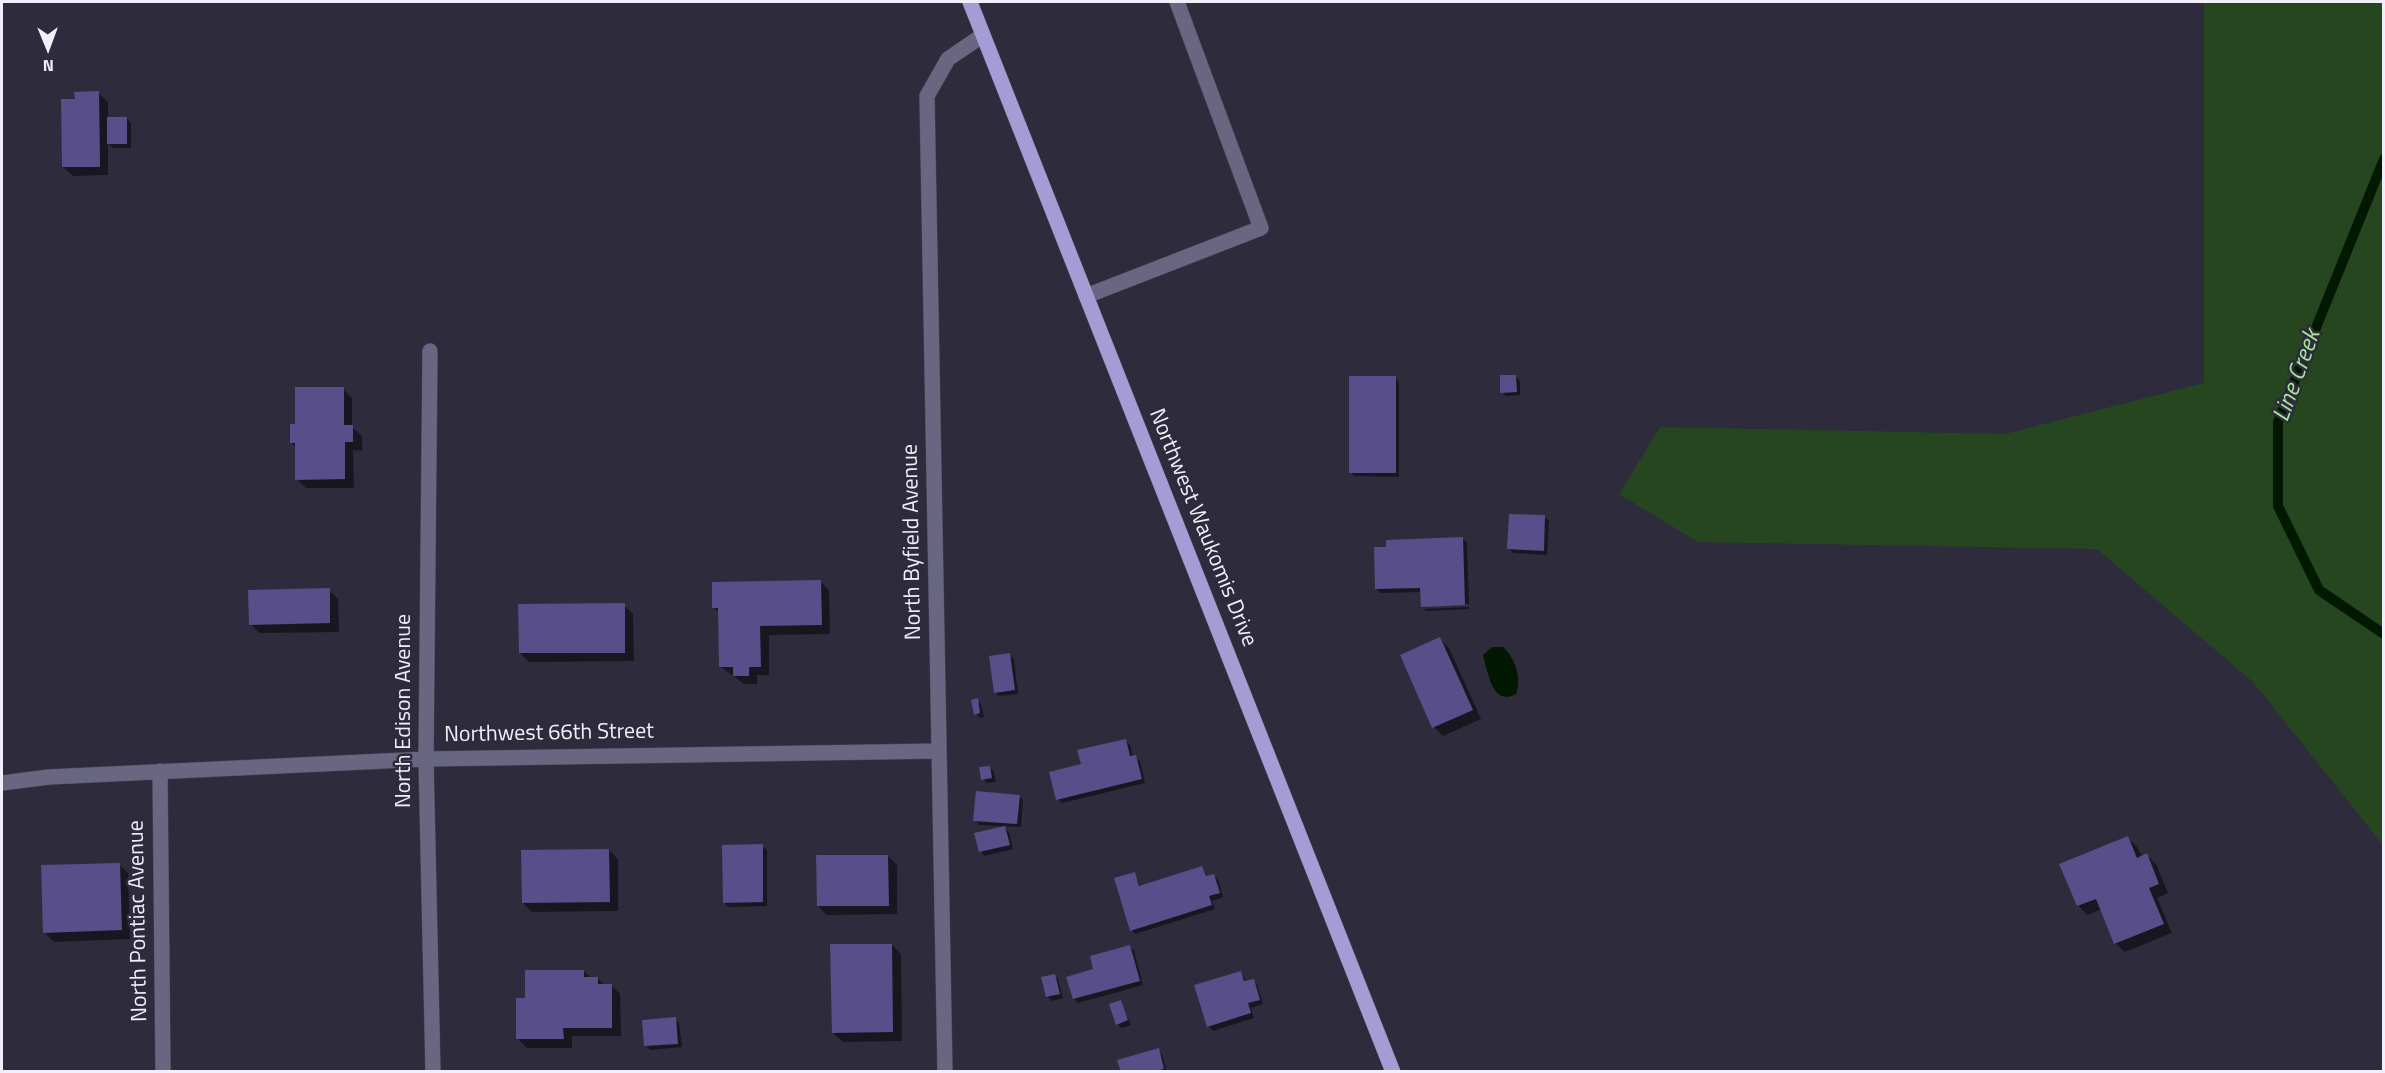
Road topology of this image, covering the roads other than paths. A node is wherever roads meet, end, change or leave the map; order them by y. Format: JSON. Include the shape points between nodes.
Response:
{"nodes":[{"id":1,"x":970,"y":2,"type":"edge"},
{"id":2,"x":1177,"y":2,"type":"edge"},
{"id":3,"x":983,"y":35,"type":"junction"},
{"id":4,"x":1086,"y":296,"type":"junction"},
{"id":5,"x":430,"y":351,"type":"dead end"},
{"id":6,"x":939,"y":751,"type":"junction"},
{"id":7,"x":426,"y":759,"type":"junction"},
{"id":8,"x":160,"y":771,"type":"junction"},
{"id":9,"x":2,"y":783,"type":"edge"},
{"id":10,"x":163,"y":1071,"type":"edge"},
{"id":11,"x":433,"y":1071,"type":"edge"},
{"id":12,"x":945,"y":1071,"type":"edge"},
{"id":13,"x":1393,"y":1071,"type":"edge"}],
"edges":[{"from":1,"to":3,"type":"main road","name":"Northwest Waukomis Drive"},
{"from":2,"to":4,"type":"street","via":[[1261,228]]},
{"from":3,"to":4,"type":"main road","name":"Northwest Waukomis Drive"},
{"from":3,"to":6,"type":"street","name":"North Byfield Avenue","via":[[948,59],[927,96]]},
{"from":4,"to":13,"type":"main road","name":"Northwest Waukomis Drive"},
{"from":5,"to":7,"type":"street","name":"North Edison Avenue"},
{"from":6,"to":7,"type":"street","name":"Northwest 66th Street"},
{"from":6,"to":12,"type":"street","name":"North Byfield Avenue"},
{"from":7,"to":8,"type":"street","name":"Northwest 66th Street"},
{"from":7,"to":11,"type":"street","name":"North Edison Avenue"},
{"from":8,"to":9,"type":"street","name":"Northwest 66th Street"},
{"from":8,"to":10,"type":"street","name":"North Pontiac Avenue"}]}
